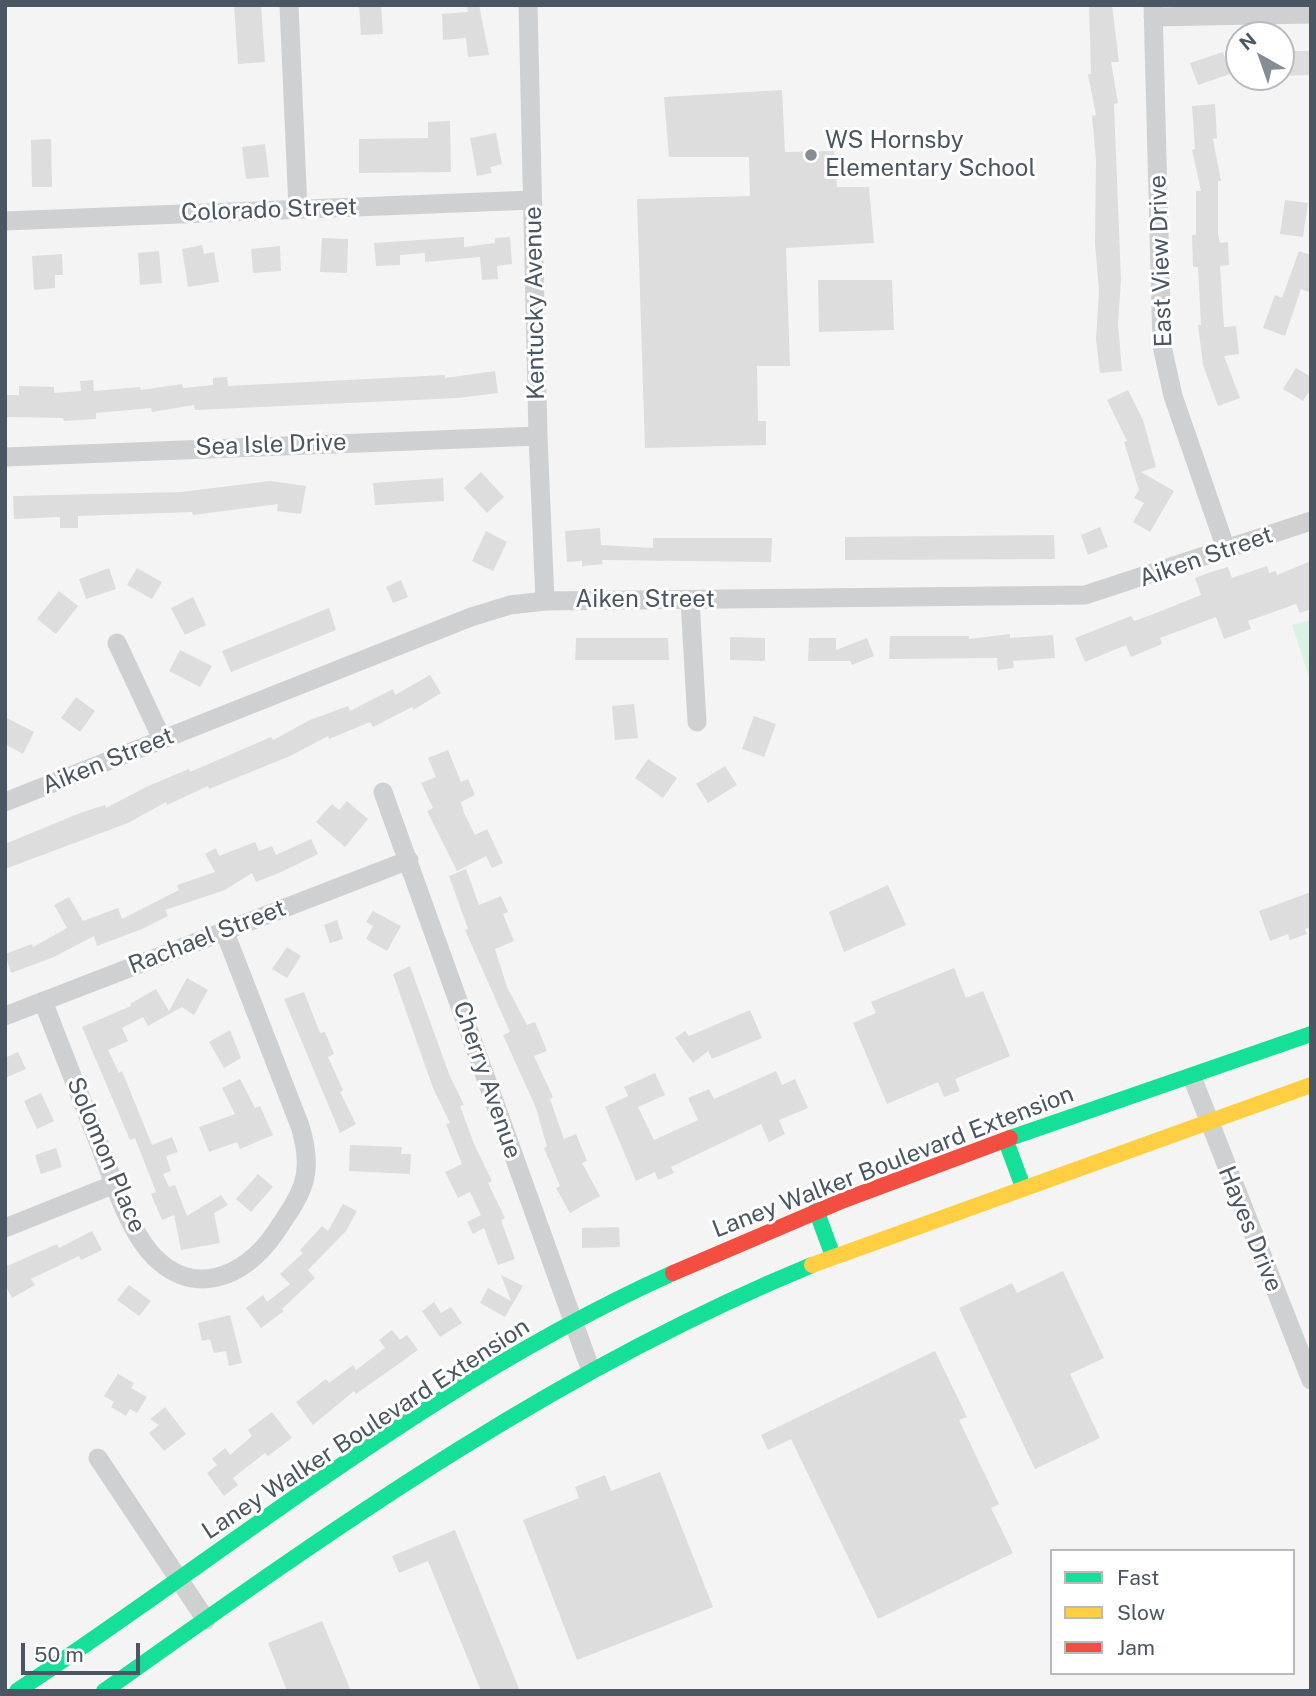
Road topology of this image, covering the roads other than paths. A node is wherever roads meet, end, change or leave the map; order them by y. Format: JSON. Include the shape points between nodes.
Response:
{"nodes":[{"id":1,"x":289,"y":5,"type":"edge"},
{"id":2,"x":528,"y":5,"type":"edge"},
{"id":3,"x":1153,"y":11,"type":"edge"},
{"id":4,"x":1311,"y":14,"type":"edge"},
{"id":5,"x":533,"y":200,"type":"junction"},
{"id":6,"x":298,"y":209,"type":"junction"},
{"id":7,"x":5,"y":221,"type":"edge"},
{"id":8,"x":538,"y":436,"type":"junction"},
{"id":9,"x":5,"y":457,"type":"edge"},
{"id":10,"x":1311,"y":521,"type":"edge"},
{"id":11,"x":1226,"y":549,"type":"junction"},
{"id":12,"x":690,"y":600,"type":"junction"},
{"id":13,"x":545,"y":601,"type":"junction"},
{"id":14,"x":117,"y":643,"type":"dead end"},
{"id":15,"x":697,"y":722,"type":"dead end"},
{"id":16,"x":162,"y":739,"type":"junction"},
{"id":17,"x":383,"y":792,"type":"dead end"},
{"id":18,"x":5,"y":802,"type":"edge"},
{"id":19,"x":409,"y":860,"type":"junction"},
{"id":20,"x":223,"y":930,"type":"junction"},
{"id":21,"x":43,"y":1001,"type":"junction"},
{"id":22,"x":5,"y":1016,"type":"edge"},
{"id":23,"x":1309,"y":1039,"type":"edge"},
{"id":24,"x":1192,"y":1077,"type":"junction"},
{"id":25,"x":1311,"y":1085,"type":"edge"},
{"id":26,"x":1207,"y":1123,"type":"junction"},
{"id":27,"x":1006,"y":1141,"type":"junction"},
{"id":28,"x":115,"y":1184,"type":"junction"},
{"id":29,"x":1023,"y":1187,"type":"junction"},
{"id":30,"x":816,"y":1210,"type":"junction"},
{"id":31,"x":5,"y":1228,"type":"edge"},
{"id":32,"x":833,"y":1256,"type":"junction"},
{"id":33,"x":571,"y":1324,"type":"junction"},
{"id":34,"x":590,"y":1368,"type":"junction"},
{"id":35,"x":1311,"y":1380,"type":"edge"},
{"id":36,"x":98,"y":1458,"type":"dead end"},
{"id":37,"x":178,"y":1580,"type":"junction"},
{"id":38,"x":206,"y":1620,"type":"junction"},
{"id":39,"x":42,"y":1674,"type":"junction"},
{"id":40,"x":17,"y":1691,"type":"edge"},
{"id":41,"x":51,"y":1691,"type":"edge"},
{"id":42,"x":104,"y":1691,"type":"edge"}],
"edges":[{"from":1,"to":6,"type":"street"},
{"from":2,"to":5,"type":"street","name":"Kentucky Avenue"},
{"from":3,"to":4,"type":"street"},
{"from":3,"to":11,"type":"street","name":"East View Drive","via":[[1162,346],[1173,396]]},
{"from":5,"to":6,"type":"street","name":"Colorado Street"},
{"from":5,"to":8,"type":"street","name":"Kentucky Avenue"},
{"from":6,"to":7,"type":"street","name":"Colorado Street"},
{"from":8,"to":9,"type":"street","name":"Sea Isle Drive"},
{"from":8,"to":13,"type":"street","name":"Kentucky Avenue"},
{"from":10,"to":11,"type":"street","name":"Aiken Street"},
{"from":11,"to":12,"type":"street","name":"Aiken Street","via":[[1116,588],[1074,597]]},
{"from":12,"to":13,"type":"street","name":"Aiken Street"},
{"from":12,"to":15,"type":"street"},
{"from":13,"to":16,"type":"street","name":"Aiken Street","via":[[471,617]]},
{"from":14,"to":16,"type":"street"},
{"from":16,"to":18,"type":"street","name":"Aiken Street"},
{"from":17,"to":19,"type":"street","name":"Cherry Avenue"},
{"from":19,"to":20,"type":"street","name":"Rachael Street"},
{"from":19,"to":33,"type":"street","name":"Cherry Avenue"},
{"from":20,"to":21,"type":"street","name":"Rachael Street"},
{"from":20,"to":28,"type":"street","name":"Solomon Place","via":[[300,1126],[308,1156],[306,1181],[270,1241],[233,1273],[213,1279],[186,1277],[161,1263],[139,1237]]},
{"from":21,"to":22,"type":"street","name":"Rachael Street"},
{"from":21,"to":28,"type":"street","name":"Solomon Place"},
{"from":23,"to":24,"type":"main road","name":"Laney Walker Boulevard Extension"},
{"from":24,"to":26,"type":"street","name":"Hayes Drive"},
{"from":24,"to":27,"type":"main road","name":"Laney Walker Boulevard Extension"},
{"from":25,"to":26,"type":"main road"},
{"from":26,"to":29,"type":"main road"},
{"from":26,"to":35,"type":"street","name":"Hayes Drive"},
{"from":27,"to":29,"type":"main road"},
{"from":27,"to":30,"type":"main road","name":"Laney Walker Boulevard Extension"},
{"from":28,"to":31,"type":"street"},
{"from":29,"to":32,"type":"main road"},
{"from":30,"to":32,"type":"main road"},
{"from":30,"to":33,"type":"main road","name":"Laney Walker Boulevard Extension","via":[[734,1243]]},
{"from":32,"to":34,"type":"main road","via":[[689,1317]]},
{"from":33,"to":34,"type":"street","name":"Cherry Avenue"},
{"from":33,"to":37,"type":"main road","name":"Laney Walker Boulevard Extension","via":[[402,1426]]},
{"from":34,"to":38,"type":"main road","via":[[409,1479]]},
{"from":36,"to":37,"type":"street"},
{"from":37,"to":38,"type":"street"},
{"from":37,"to":39,"type":"main road","name":"Laney Walker Boulevard Extension"},
{"from":38,"to":42,"type":"main road"},
{"from":39,"to":40,"type":"main road","name":"Laney Walker Boulevard Extension"},
{"from":39,"to":41,"type":"main road"}]}
